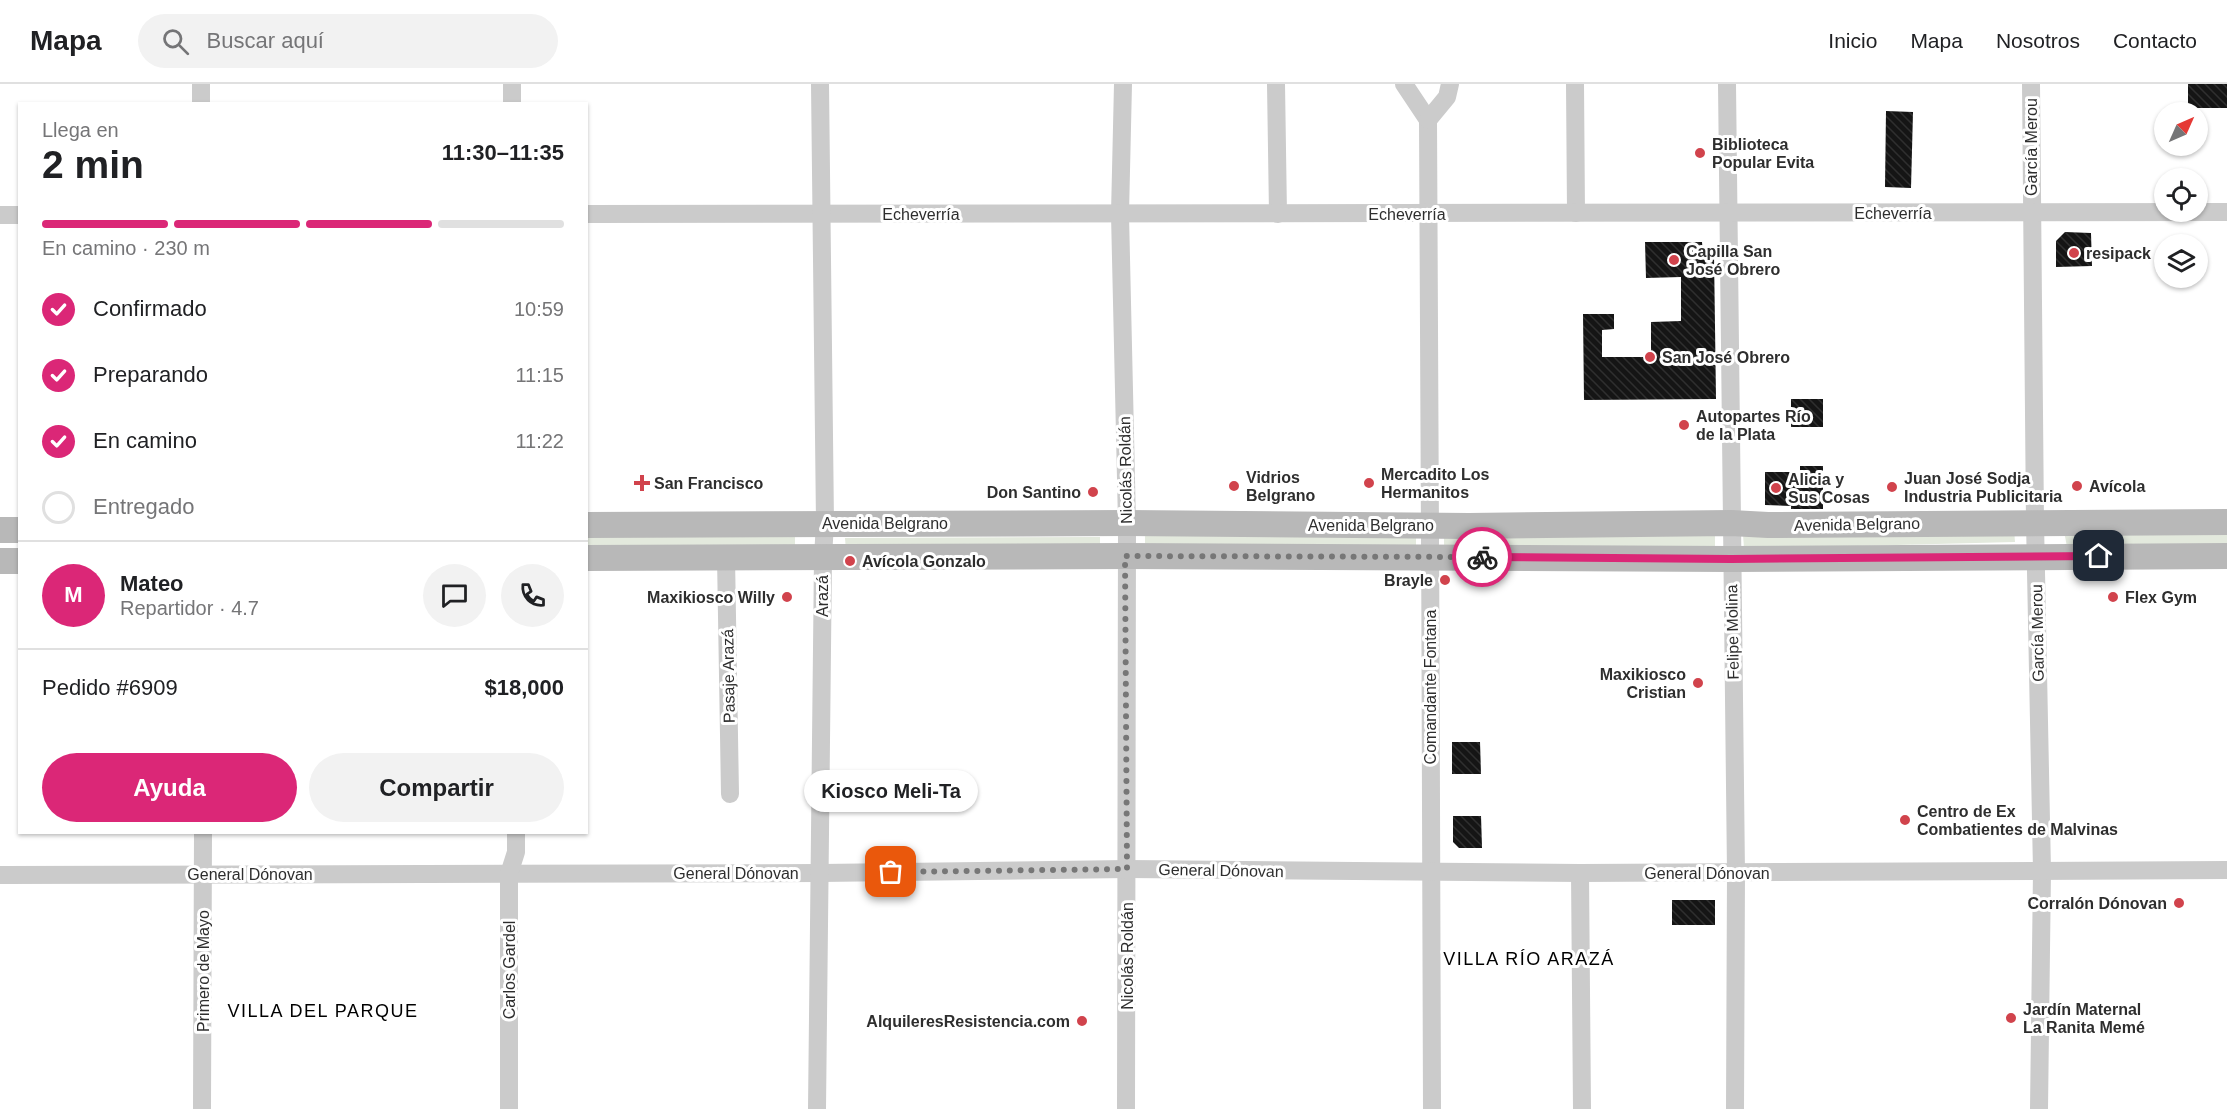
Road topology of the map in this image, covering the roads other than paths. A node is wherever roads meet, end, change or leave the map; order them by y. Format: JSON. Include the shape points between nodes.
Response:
{"nodes":[{"id":1,"x":201,"y":84,"type":"edge"},
{"id":2,"x":512,"y":84,"type":"edge"},
{"id":3,"x":819,"y":84,"type":"edge"},
{"id":4,"x":1123,"y":84,"type":"edge"},
{"id":5,"x":1276,"y":84,"type":"edge"},
{"id":6,"x":1404,"y":84,"type":"edge"},
{"id":7,"x":1450,"y":84,"type":"edge"},
{"id":8,"x":1575,"y":84,"type":"edge"},
{"id":9,"x":1728,"y":84,"type":"edge"},
{"id":10,"x":2031,"y":84,"type":"edge"},
{"id":11,"x":201,"y":102,"type":"edge"},
{"id":12,"x":512,"y":102,"type":"edge"},
{"id":13,"x":1428,"y":120,"type":"junction"},
{"id":14,"x":2227,"y":212,"type":"edge"},
{"id":15,"x":1576,"y":213,"type":"junction"},
{"id":16,"x":1728,"y":213,"type":"junction"},
{"id":17,"x":2031,"y":213,"type":"junction"},
{"id":18,"x":588,"y":214,"type":"edge"},
{"id":19,"x":820,"y":214,"type":"junction"},
{"id":20,"x":1120,"y":214,"type":"junction"},
{"id":21,"x":1278,"y":214,"type":"junction"},
{"id":22,"x":1429,"y":214,"type":"junction"},
{"id":23,"x":0,"y":215,"type":"edge"},
{"id":24,"x":18,"y":215,"type":"edge"},
{"id":25,"x":2035,"y":522,"type":"junction"},
{"id":26,"x":2227,"y":522,"type":"edge"},
{"id":27,"x":825,"y":523,"type":"junction"},
{"id":28,"x":1127,"y":523,"type":"junction"},
{"id":29,"x":1731,"y":523,"type":"junction"},
{"id":30,"x":588,"y":525,"type":"edge"},
{"id":31,"x":1431,"y":525,"type":"junction"},
{"id":32,"x":0,"y":530,"type":"edge"},
{"id":33,"x":18,"y":530,"type":"edge"},
{"id":34,"x":1125,"y":556,"type":"junction"},
{"id":35,"x":2036,"y":556,"type":"junction"},
{"id":36,"x":2227,"y":556,"type":"edge"},
{"id":37,"x":726,"y":557,"type":"junction"},
{"id":38,"x":823,"y":557,"type":"junction"},
{"id":39,"x":1431,"y":557,"type":"junction"},
{"id":40,"x":588,"y":558,"type":"edge"},
{"id":41,"x":1731,"y":559,"type":"junction"},
{"id":42,"x":0,"y":561,"type":"edge"},
{"id":43,"x":18,"y":561,"type":"edge"},
{"id":44,"x":730,"y":794,"type":"dead end"},
{"id":45,"x":203,"y":834,"type":"edge"},
{"id":46,"x":516,"y":834,"type":"edge"},
{"id":47,"x":1127,"y":869,"type":"junction"},
{"id":48,"x":2227,"y":870,"type":"edge"},
{"id":49,"x":2042,"y":871,"type":"junction"},
{"id":50,"x":1429,"y":872,"type":"junction"},
{"id":51,"x":821,"y":873,"type":"junction"},
{"id":52,"x":1580,"y":873,"type":"junction"},
{"id":53,"x":1736,"y":873,"type":"junction"},
{"id":54,"x":204,"y":874,"type":"junction"},
{"id":55,"x":509,"y":874,"type":"junction"},
{"id":56,"x":0,"y":875,"type":"edge"},
{"id":57,"x":202,"y":1109,"type":"edge"},
{"id":58,"x":509,"y":1109,"type":"edge"},
{"id":59,"x":817,"y":1109,"type":"edge"},
{"id":60,"x":1126,"y":1109,"type":"edge"},
{"id":61,"x":1432,"y":1109,"type":"edge"},
{"id":62,"x":1582,"y":1109,"type":"edge"},
{"id":63,"x":1735,"y":1109,"type":"edge"},
{"id":64,"x":2039,"y":1109,"type":"edge"}],
"edges":[{"from":1,"to":11,"type":"street"},
{"from":2,"to":12,"type":"street"},
{"from":3,"to":19,"type":"street","name":"Arazá"},
{"from":4,"to":20,"type":"street","name":"Nicolás Roldán"},
{"from":5,"to":21,"type":"street"},
{"from":6,"to":13,"type":"street"},
{"from":7,"to":13,"type":"street","via":[[1447,97]]},
{"from":8,"to":15,"type":"street"},
{"from":9,"to":16,"type":"street","name":"Felipe Molina"},
{"from":10,"to":17,"type":"street","name":"García Merou"},
{"from":13,"to":22,"type":"street","name":"Comandante Fontana"},
{"from":14,"to":17,"type":"street","name":"Echeverría"},
{"from":15,"to":16,"type":"street","name":"Echeverría"},
{"from":15,"to":22,"type":"street","name":"Echeverría"},
{"from":16,"to":17,"type":"street","name":"Echeverría"},
{"from":16,"to":29,"type":"street","name":"Felipe Molina"},
{"from":17,"to":25,"type":"street","name":"García Merou"},
{"from":18,"to":19,"type":"street","name":"Echeverría"},
{"from":19,"to":20,"type":"street","name":"Echeverría"},
{"from":19,"to":27,"type":"street","name":"Arazá"},
{"from":20,"to":21,"type":"street","name":"Echeverría"},
{"from":20,"to":28,"type":"street","name":"Nicolás Roldán"},
{"from":21,"to":22,"type":"street","name":"Echeverría"},
{"from":22,"to":31,"type":"street","name":"Comandante Fontana"},
{"from":23,"to":24,"type":"street"},
{"from":25,"to":26,"type":"main road","name":"Avenida Belgrano"},
{"from":25,"to":29,"type":"main road","name":"Avenida Belgrano"},
{"from":25,"to":35,"type":"street","name":"García Merou"},
{"from":27,"to":28,"type":"main road","name":"Avenida Belgrano"},
{"from":27,"to":30,"type":"main road","name":"Avenida Belgrano"},
{"from":27,"to":38,"type":"street","name":"Arazá"},
{"from":28,"to":31,"type":"main road","name":"Avenida Belgrano"},
{"from":28,"to":34,"type":"street","name":"Nicolás Roldán"},
{"from":29,"to":31,"type":"main road","name":"Avenida Belgrano"},
{"from":29,"to":41,"type":"street","name":"Felipe Molina"},
{"from":31,"to":39,"type":"street","name":"Comandante Fontana"},
{"from":32,"to":33,"type":"main road"},
{"from":34,"to":38,"type":"main road","name":"Avenida Belgrano"},
{"from":34,"to":39,"type":"main road","name":"Avenida Belgrano"},
{"from":34,"to":47,"type":"street","name":"Nicolás Roldán"},
{"from":35,"to":36,"type":"main road","name":"Avenida Belgrano"},
{"from":35,"to":41,"type":"main road","name":"Avenida Belgrano"},
{"from":35,"to":49,"type":"street","name":"García Merou"},
{"from":37,"to":38,"type":"main road","name":"Avenida Belgrano"},
{"from":37,"to":40,"type":"main road","name":"Avenida Belgrano"},
{"from":37,"to":44,"type":"street","name":"Pasaje Arazá"},
{"from":38,"to":51,"type":"street","name":"Arazá"},
{"from":39,"to":41,"type":"main road","name":"Avenida Belgrano"},
{"from":39,"to":50,"type":"street","name":"Comandante Fontana"},
{"from":41,"to":53,"type":"street","name":"Felipe Molina"},
{"from":42,"to":43,"type":"main road"},
{"from":45,"to":54,"type":"street","name":"Primero de Mayo"},
{"from":46,"to":55,"type":"street","name":"Carlos Gardel","via":[[516,852]]},
{"from":47,"to":50,"type":"street","name":"General Dónovan"},
{"from":47,"to":51,"type":"street","name":"General Dónovan"},
{"from":47,"to":60,"type":"street","name":"Nicolás Roldán"},
{"from":48,"to":49,"type":"street","name":"General Dónovan"},
{"from":49,"to":53,"type":"street","name":"General Dónovan"},
{"from":49,"to":64,"type":"street","name":"García Merou"},
{"from":50,"to":52,"type":"street","name":"General Dónovan"},
{"from":50,"to":61,"type":"street","name":"Comandante Fontana"},
{"from":51,"to":55,"type":"street","name":"General Dónovan"},
{"from":51,"to":59,"type":"street","name":"Arazá"},
{"from":52,"to":53,"type":"street","name":"General Dónovan"},
{"from":52,"to":62,"type":"street"},
{"from":53,"to":63,"type":"street","name":"Felipe Molina"},
{"from":54,"to":55,"type":"street","name":"General Dónovan"},
{"from":54,"to":56,"type":"street","name":"General Dónovan"},
{"from":54,"to":57,"type":"street","name":"Primero de Mayo"},
{"from":55,"to":58,"type":"street","name":"Carlos Gardel"}]}
